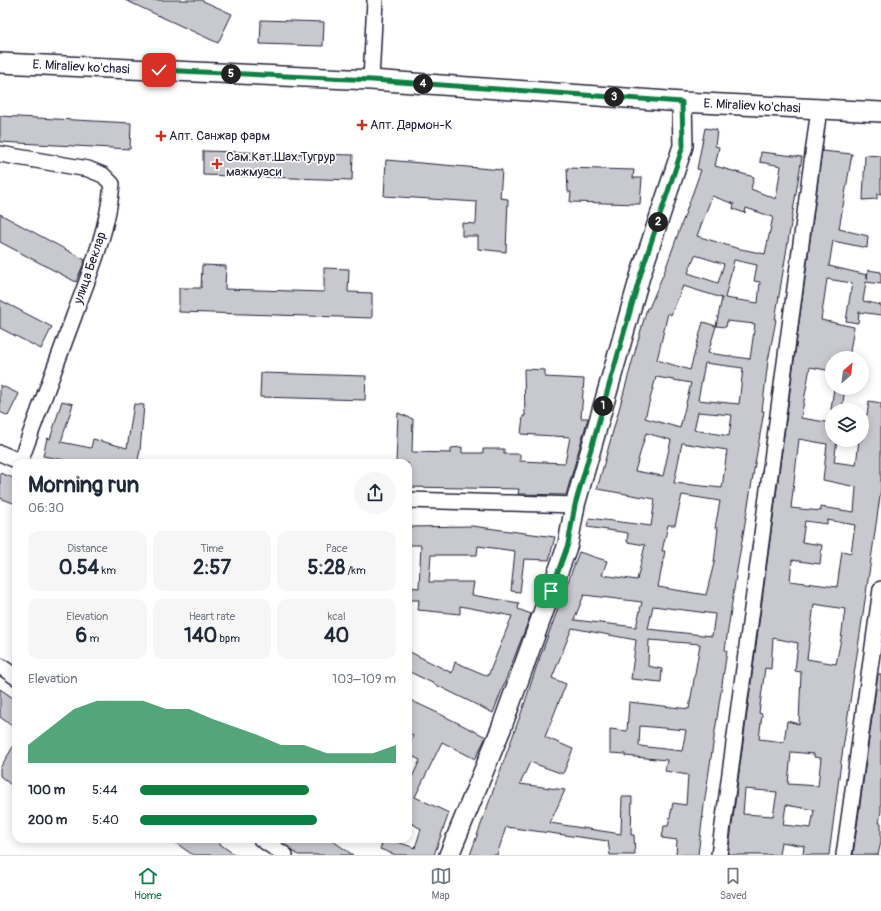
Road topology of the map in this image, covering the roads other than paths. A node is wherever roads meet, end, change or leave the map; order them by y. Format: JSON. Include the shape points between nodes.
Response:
{"nodes":[{"id":1,"x":375,"y":0,"type":"edge"},
{"id":2,"x":0,"y":63,"type":"edge"},
{"id":3,"x":372,"y":80,"type":"junction"},
{"id":4,"x":682,"y":102,"type":"junction"},
{"id":5,"x":819,"y":109,"type":"junction"},
{"id":6,"x":881,"y":112,"type":"edge"},
{"id":7,"x":0,"y":154,"type":"edge"},
{"id":8,"x":0,"y":453,"type":"edge"},
{"id":9,"x":15,"y":459,"type":"edge"},
{"id":10,"x":23,"y":459,"type":"edge"},
{"id":11,"x":412,"y":500,"type":"edge"},
{"id":12,"x":575,"y":505,"type":"junction"},
{"id":13,"x":881,"y":589,"type":"edge"},
{"id":14,"x":0,"y":666,"type":"edge"},
{"id":15,"x":12,"y":674,"type":"edge"},
{"id":16,"x":267,"y":843,"type":"edge"},
{"id":17,"x":285,"y":855,"type":"edge"},
{"id":18,"x":449,"y":855,"type":"edge"},
{"id":19,"x":719,"y":855,"type":"edge"},
{"id":20,"x":844,"y":855,"type":"edge"}],
"edges":[{"from":1,"to":3,"type":"street"},
{"from":2,"to":3,"type":"street","name":"E. Miraliev ko'chasi"},
{"from":3,"to":4,"type":"street","name":"E. Miraliev ko'chasi"},
{"from":4,"to":5,"type":"street","name":"E. Miraliev ko'chasi"},
{"from":4,"to":12,"type":"street","via":[[683,146],[641,273]]},
{"from":5,"to":6,"type":"street","name":"E. Miraliev ko'chasi"},
{"from":5,"to":19,"type":"street"},
{"from":7,"to":10,"type":"street","name":"улица Беклар","via":[[88,169],[103,175],[112,184],[103,232]]},
{"from":8,"to":9,"type":"street"},
{"from":11,"to":12,"type":"street"},
{"from":12,"to":18,"type":"street","via":[[568,544],[501,729]]},
{"from":13,"to":20,"type":"street"},
{"from":14,"to":15,"type":"street"},
{"from":16,"to":17,"type":"street"}]}
